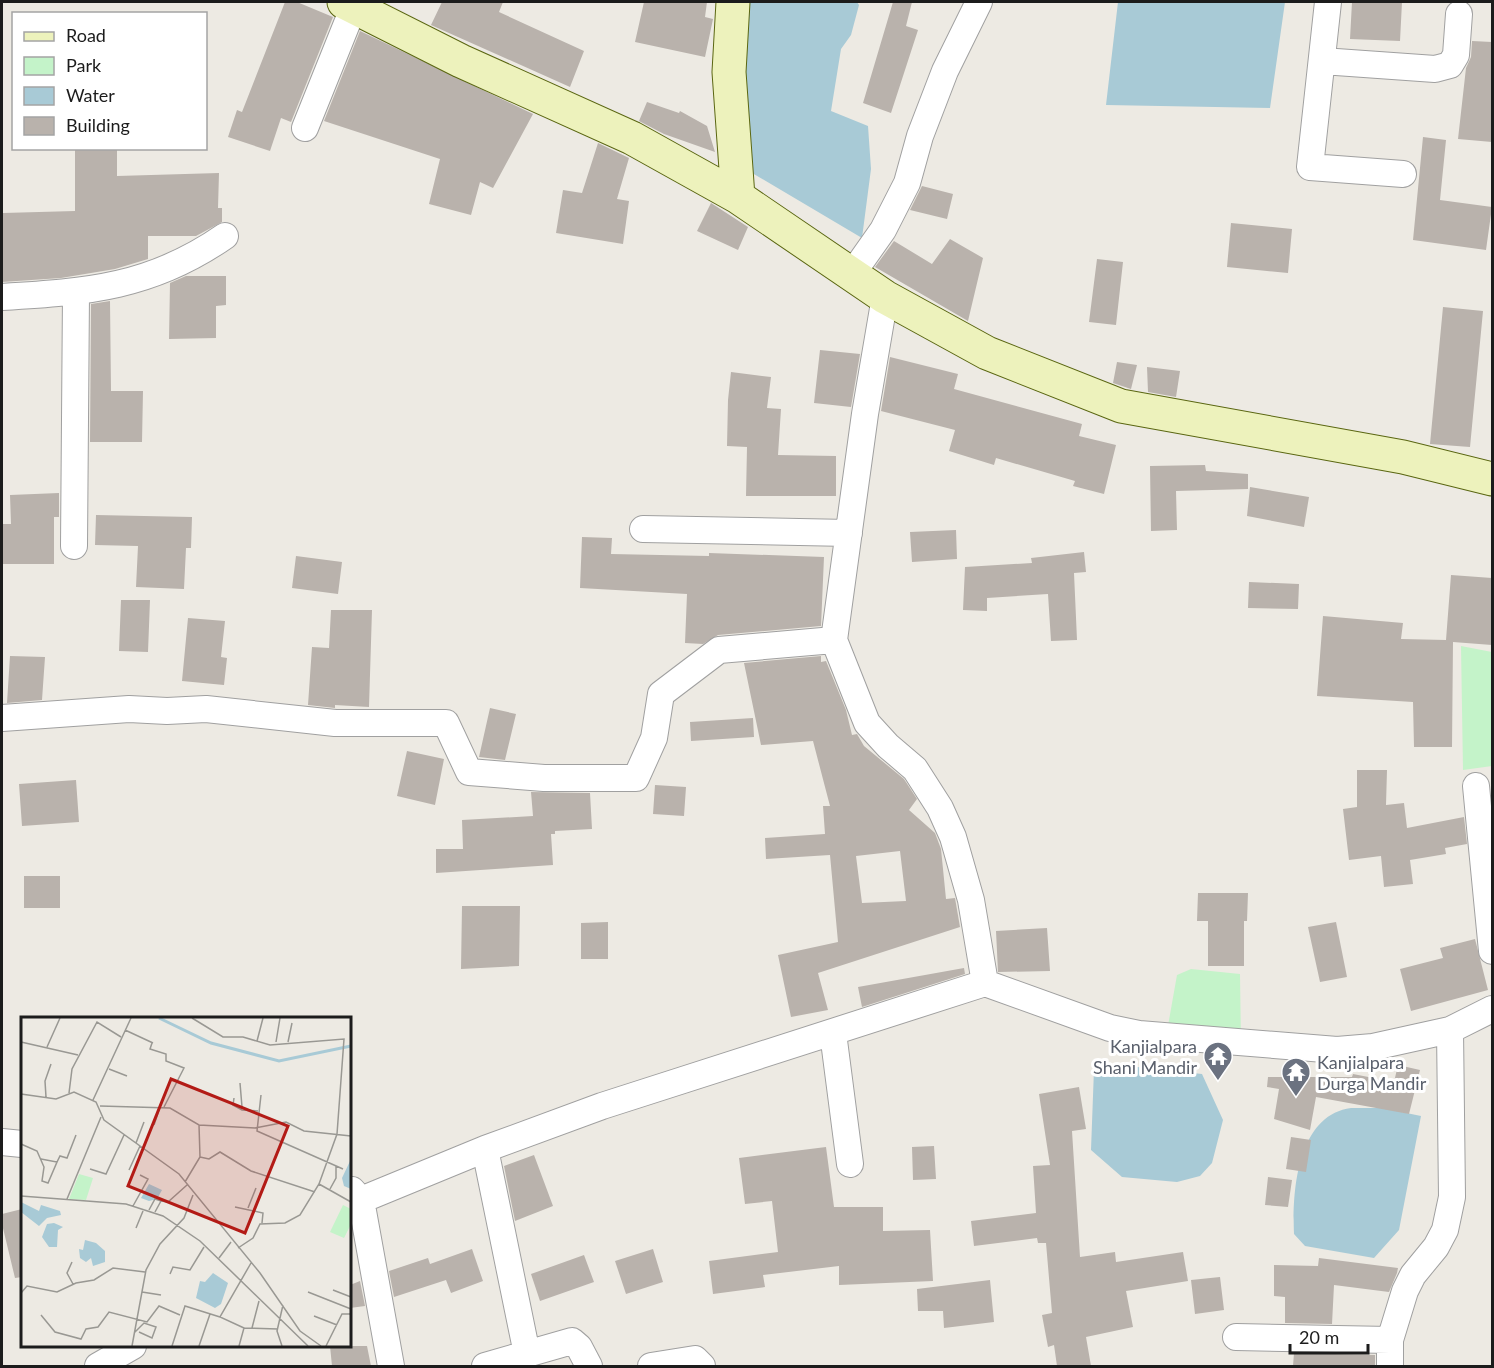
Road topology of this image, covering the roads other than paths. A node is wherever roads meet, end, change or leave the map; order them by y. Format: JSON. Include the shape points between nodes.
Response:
{"nodes":[{"id":1,"x":733,"y":2,"type":"edge"},
{"id":2,"x":979,"y":2,"type":"edge"},
{"id":3,"x":1328,"y":2,"type":"edge"},
{"id":4,"x":366,"y":7,"type":"edge"},
{"id":5,"x":1459,"y":14,"type":"dead end"},
{"id":6,"x":1322,"y":61,"type":"junction"},
{"id":7,"x":305,"y":128,"type":"dead end"},
{"id":8,"x":1403,"y":174,"type":"dead end"},
{"id":9,"x":738,"y":196,"type":"junction"},
{"id":10,"x":225,"y":236,"type":"dead end"},
{"id":11,"x":852,"y":274,"type":"junction"},
{"id":12,"x":76,"y":293,"type":"junction"},
{"id":13,"x":2,"y":297,"type":"edge"},
{"id":14,"x":885,"y":297,"type":"junction"},
{"id":15,"x":1492,"y":478,"type":"edge"},
{"id":16,"x":643,"y":529,"type":"dead end"},
{"id":17,"x":849,"y":533,"type":"junction"},
{"id":18,"x":74,"y":546,"type":"dead end"},
{"id":19,"x":834,"y":640,"type":"junction"},
{"id":20,"x":2,"y":718,"type":"edge"},
{"id":21,"x":1476,"y":786,"type":"dead end"},
{"id":22,"x":1492,"y":951,"type":"edge"},
{"id":23,"x":985,"y":983,"type":"junction"},
{"id":24,"x":1492,"y":1009,"type":"edge"},
{"id":25,"x":1450,"y":1030,"type":"junction"},
{"id":26,"x":833,"y":1033,"type":"junction"},
{"id":27,"x":2,"y":1142,"type":"edge"},
{"id":28,"x":21,"y":1144,"type":"edge"},
{"id":29,"x":485,"y":1149,"type":"junction"},
{"id":30,"x":850,"y":1164,"type":"dead end"},
{"id":31,"x":353,"y":1198,"type":"edge"},
{"id":32,"x":1236,"y":1337,"type":"dead end"},
{"id":33,"x":1390,"y":1340,"type":"junction"},
{"id":34,"x":131,"y":1347,"type":"edge"},
{"id":35,"x":527,"y":1354,"type":"junction"},
{"id":36,"x":98,"y":1366,"type":"edge"},
{"id":37,"x":391,"y":1366,"type":"edge"},
{"id":38,"x":485,"y":1366,"type":"edge"},
{"id":39,"x":589,"y":1366,"type":"edge"},
{"id":40,"x":651,"y":1366,"type":"edge"},
{"id":41,"x":702,"y":1366,"type":"edge"},
{"id":42,"x":1390,"y":1366,"type":"edge"}],
"edges":[{"from":1,"to":9,"type":"street","via":[[729,72]]},
{"from":2,"to":11,"type":"street","via":[[945,71],[907,183],[883,230]]},
{"from":3,"to":6,"type":"street"},
{"from":4,"to":7,"type":"street"},
{"from":4,"to":9,"type":"street","via":[[461,61],[632,138]]},
{"from":5,"to":6,"type":"street","via":[[1456,55],[1450,65],[1435,69]]},
{"from":6,"to":8,"type":"street","via":[[1310,167]]},
{"from":9,"to":11,"type":"street"},
{"from":10,"to":12,"type":"street","via":[[171,268],[132,282]]},
{"from":11,"to":14,"type":"street"},
{"from":12,"to":13,"type":"street"},
{"from":12,"to":18,"type":"street"},
{"from":14,"to":15,"type":"street","via":[[987,353],[1120,406],[1403,457]]},
{"from":14,"to":17,"type":"street"},
{"from":16,"to":17,"type":"street"},
{"from":17,"to":19,"type":"street"},
{"from":19,"to":20,"type":"street","via":[[719,650],[660,694],[654,738],[636,778],[544,778],[469,772],[446,723],[335,723],[206,709],[118,709]]},
{"from":19,"to":23,"type":"street","via":[[867,723],[915,769],[953,837],[971,900]]},
{"from":21,"to":22,"type":"street"},
{"from":23,"to":25,"type":"street","via":[[1110,1028],[1139,1034],[1337,1050],[1373,1047]]},
{"from":23,"to":26,"type":"street"},
{"from":24,"to":25,"type":"street"},
{"from":25,"to":33,"type":"street","via":[[1452,1197],[1446,1230],[1413,1275]]},
{"from":26,"to":29,"type":"street","via":[[602,1106]]},
{"from":26,"to":30,"type":"street"},
{"from":27,"to":28,"type":"street"},
{"from":29,"to":31,"type":"street"},
{"from":29,"to":35,"type":"street"},
{"from":31,"to":37,"type":"street"},
{"from":32,"to":33,"type":"street"},
{"from":33,"to":42,"type":"street"},
{"from":34,"to":36,"type":"street"},
{"from":35,"to":38,"type":"street"},
{"from":35,"to":39,"type":"street","via":[[572,1341]]},
{"from":40,"to":41,"type":"street","via":[[695,1359]]}]}
